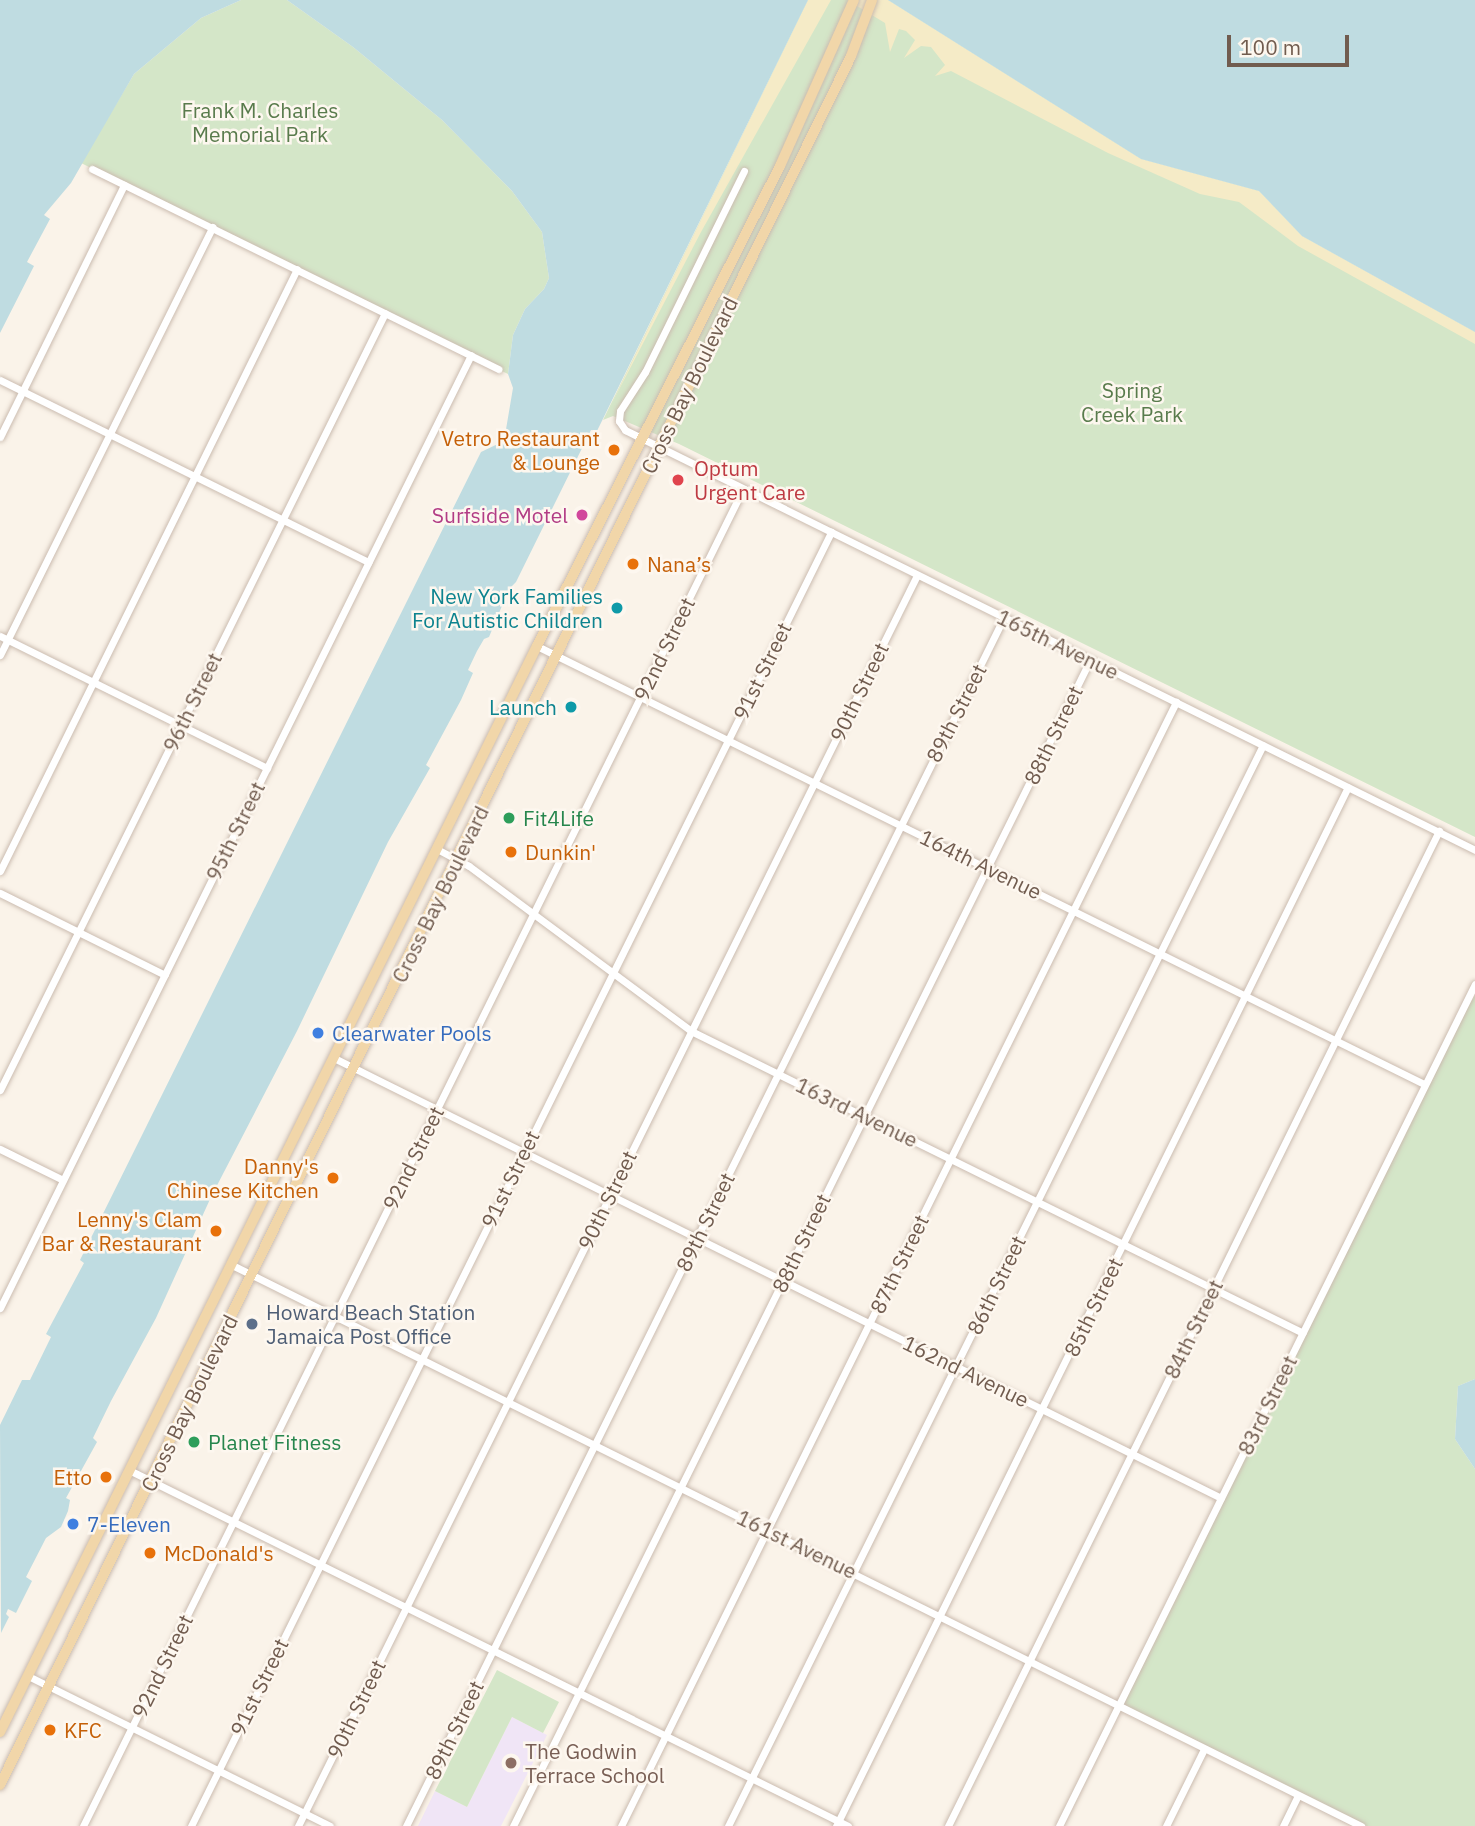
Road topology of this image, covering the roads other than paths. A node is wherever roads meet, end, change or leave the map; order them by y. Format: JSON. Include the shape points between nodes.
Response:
{"nodes":[{"id":1,"x":854,"y":0,"type":"edge"},
{"id":2,"x":872,"y":0,"type":"edge"},
{"id":3,"x":92,"y":169,"type":"dead end"},
{"id":4,"x":744,"y":171,"type":"dead end"},
{"id":5,"x":124,"y":185,"type":"junction"},
{"id":6,"x":212,"y":227,"type":"junction"},
{"id":7,"x":297,"y":269,"type":"junction"},
{"id":8,"x":385,"y":313,"type":"junction"},
{"id":9,"x":471,"y":355,"type":"junction"},
{"id":10,"x":499,"y":369,"type":"dead end"},
{"id":11,"x":0,"y":380,"type":"edge"},
{"id":12,"x":23,"y":391,"type":"junction"},
{"id":13,"x":109,"y":434,"type":"junction"},
{"id":14,"x":0,"y":437,"type":"edge"},
{"id":15,"x":640,"y":439,"type":"junction"},
{"id":16,"x":659,"y":448,"type":"junction"},
{"id":17,"x":195,"y":476,"type":"junction"},
{"id":18,"x":743,"y":489,"type":"junction"},
{"id":19,"x":283,"y":520,"type":"junction"},
{"id":20,"x":831,"y":532,"type":"junction"},
{"id":21,"x":369,"y":562,"type":"junction"},
{"id":22,"x":917,"y":575,"type":"junction"},
{"id":23,"x":1004,"y":617,"type":"junction"},
{"id":24,"x":4,"y":638,"type":"edge"},
{"id":25,"x":537,"y":646,"type":"junction"},
{"id":26,"x":0,"y":655,"type":"edge"},
{"id":27,"x":556,"y":656,"type":"junction"},
{"id":28,"x":1090,"y":660,"type":"junction"},
{"id":29,"x":93,"y":682,"type":"junction"},
{"id":30,"x":640,"y":697,"type":"junction"},
{"id":31,"x":1177,"y":702,"type":"junction"},
{"id":32,"x":180,"y":725,"type":"junction"},
{"id":33,"x":728,"y":740,"type":"junction"},
{"id":34,"x":1263,"y":745,"type":"junction"},
{"id":35,"x":267,"y":768,"type":"junction"},
{"id":36,"x":814,"y":782,"type":"junction"},
{"id":37,"x":1348,"y":787,"type":"junction"},
{"id":38,"x":901,"y":825,"type":"junction"},
{"id":39,"x":1439,"y":831,"type":"junction"},
{"id":40,"x":437,"y":849,"type":"junction"},
{"id":41,"x":1475,"y":850,"type":"edge"},
{"id":42,"x":458,"y":859,"type":"junction"},
{"id":43,"x":987,"y":867,"type":"junction"},
{"id":44,"x":0,"y":871,"type":"edge"},
{"id":45,"x":0,"y":893,"type":"edge"},
{"id":46,"x":1073,"y":910,"type":"junction"},
{"id":47,"x":534,"y":915,"type":"junction"},
{"id":48,"x":79,"y":932,"type":"junction"},
{"id":49,"x":1160,"y":953,"type":"junction"},
{"id":50,"x":612,"y":973,"type":"junction"},
{"id":51,"x":165,"y":975,"type":"junction"},
{"id":52,"x":1475,"y":984,"type":"edge"},
{"id":53,"x":1246,"y":995,"type":"junction"},
{"id":54,"x":691,"y":1031,"type":"junction"},
{"id":55,"x":1334,"y":1039,"type":"junction"},
{"id":56,"x":334,"y":1058,"type":"junction"},
{"id":57,"x":354,"y":1068,"type":"junction"},
{"id":58,"x":778,"y":1073,"type":"junction"},
{"id":59,"x":1424,"y":1084,"type":"junction"},
{"id":60,"x":0,"y":1090,"type":"edge"},
{"id":61,"x":438,"y":1109,"type":"junction"},
{"id":62,"x":864,"y":1116,"type":"junction"},
{"id":63,"x":0,"y":1149,"type":"edge"},
{"id":64,"x":524,"y":1152,"type":"junction"},
{"id":65,"x":951,"y":1159,"type":"junction"},
{"id":66,"x":63,"y":1180,"type":"junction"},
{"id":67,"x":610,"y":1195,"type":"junction"},
{"id":68,"x":1037,"y":1201,"type":"junction"},
{"id":69,"x":697,"y":1238,"type":"junction"},
{"id":70,"x":1124,"y":1243,"type":"junction"},
{"id":71,"x":232,"y":1265,"type":"junction"},
{"id":72,"x":252,"y":1275,"type":"junction"},
{"id":73,"x":783,"y":1280,"type":"junction"},
{"id":74,"x":1213,"y":1288,"type":"junction"},
{"id":75,"x":0,"y":1308,"type":"edge"},
{"id":76,"x":335,"y":1315,"type":"junction"},
{"id":77,"x":869,"y":1323,"type":"junction"},
{"id":78,"x":1303,"y":1333,"type":"junction"},
{"id":79,"x":422,"y":1358,"type":"junction"},
{"id":80,"x":956,"y":1366,"type":"junction"},
{"id":81,"x":508,"y":1401,"type":"junction"},
{"id":82,"x":1042,"y":1409,"type":"junction"},
{"id":83,"x":595,"y":1444,"type":"junction"},
{"id":84,"x":1132,"y":1453,"type":"junction"},
{"id":85,"x":131,"y":1471,"type":"junction"},
{"id":86,"x":150,"y":1481,"type":"junction"},
{"id":87,"x":681,"y":1487,"type":"junction"},
{"id":88,"x":1222,"y":1498,"type":"junction"},
{"id":89,"x":233,"y":1522,"type":"junction"},
{"id":90,"x":767,"y":1530,"type":"junction"},
{"id":91,"x":320,"y":1564,"type":"junction"},
{"id":92,"x":854,"y":1572,"type":"junction"},
{"id":93,"x":406,"y":1607,"type":"junction"},
{"id":94,"x":940,"y":1615,"type":"junction"},
{"id":95,"x":493,"y":1650,"type":"junction"},
{"id":96,"x":1030,"y":1659,"type":"junction"},
{"id":97,"x":28,"y":1676,"type":"junction"},
{"id":98,"x":49,"y":1686,"type":"junction"},
{"id":99,"x":579,"y":1693,"type":"junction"},
{"id":100,"x":1119,"y":1705,"type":"junction"},
{"id":101,"x":132,"y":1728,"type":"junction"},
{"id":102,"x":0,"y":1732,"type":"edge"},
{"id":103,"x":666,"y":1735,"type":"junction"},
{"id":104,"x":1204,"y":1749,"type":"junction"},
{"id":105,"x":218,"y":1770,"type":"junction"},
{"id":106,"x":752,"y":1778,"type":"junction"},
{"id":107,"x":0,"y":1785,"type":"edge"},
{"id":108,"x":1298,"y":1795,"type":"junction"},
{"id":109,"x":305,"y":1813,"type":"junction"},
{"id":110,"x":837,"y":1824,"type":"edge"},
{"id":111,"x":83,"y":1826,"type":"edge"},
{"id":112,"x":191,"y":1826,"type":"edge"},
{"id":113,"x":298,"y":1826,"type":"edge"},
{"id":114,"x":330,"y":1826,"type":"edge"},
{"id":115,"x":406,"y":1826,"type":"edge"},
{"id":116,"x":513,"y":1826,"type":"edge"},
{"id":117,"x":621,"y":1826,"type":"edge"},
{"id":118,"x":728,"y":1826,"type":"edge"},
{"id":119,"x":848,"y":1826,"type":"edge"},
{"id":120,"x":948,"y":1826,"type":"edge"},
{"id":121,"x":1059,"y":1826,"type":"edge"},
{"id":122,"x":1166,"y":1826,"type":"edge"},
{"id":123,"x":1283,"y":1826,"type":"edge"},
{"id":124,"x":1361,"y":1826,"type":"edge"}],
"edges":[{"from":1,"to":15,"type":"main road","name":"Cross Bay Boulevard","via":[[755,215]]},
{"from":2,"to":16,"type":"main road","name":"Cross Bay Boulevard","via":[[851,55]]},
{"from":3,"to":5,"type":"street"},
{"from":4,"to":15,"type":"street","via":[[645,372],[620,411],[622,426]]},
{"from":5,"to":6,"type":"street"},
{"from":5,"to":12,"type":"street"},
{"from":6,"to":7,"type":"street"},
{"from":6,"to":13,"type":"street"},
{"from":7,"to":8,"type":"street"},
{"from":7,"to":17,"type":"street"},
{"from":8,"to":9,"type":"street"},
{"from":8,"to":19,"type":"street","name":"96th Street"},
{"from":9,"to":10,"type":"street"},
{"from":9,"to":21,"type":"street","name":"95th Street"},
{"from":11,"to":12,"type":"street"},
{"from":12,"to":13,"type":"street"},
{"from":12,"to":14,"type":"street"},
{"from":13,"to":17,"type":"street"},
{"from":13,"to":24,"type":"street"},
{"from":15,"to":16,"type":"street","name":"165th Avenue"},
{"from":15,"to":25,"type":"main road","name":"Cross Bay Boulevard"},
{"from":16,"to":18,"type":"street","name":"165th Avenue"},
{"from":16,"to":27,"type":"main road","name":"Cross Bay Boulevard"},
{"from":17,"to":19,"type":"street"},
{"from":17,"to":29,"type":"street"},
{"from":18,"to":20,"type":"street","name":"165th Avenue"},
{"from":18,"to":30,"type":"street","name":"92nd Street"},
{"from":19,"to":21,"type":"street"},
{"from":19,"to":32,"type":"street","name":"96th Street"},
{"from":20,"to":22,"type":"street","name":"165th Avenue"},
{"from":20,"to":33,"type":"street","name":"91st Street"},
{"from":21,"to":35,"type":"street","name":"95th Street"},
{"from":22,"to":23,"type":"street","name":"165th Avenue"},
{"from":22,"to":36,"type":"street","name":"90th Street"},
{"from":23,"to":28,"type":"street","name":"165th Avenue"},
{"from":23,"to":38,"type":"street","name":"89th Street"},
{"from":24,"to":26,"type":"street"},
{"from":24,"to":29,"type":"street"},
{"from":25,"to":27,"type":"street","name":"164th Avenue"},
{"from":25,"to":40,"type":"main road","name":"Cross Bay Boulevard"},
{"from":27,"to":30,"type":"street","name":"164th Avenue"},
{"from":27,"to":42,"type":"main road","name":"Cross Bay Boulevard"},
{"from":28,"to":31,"type":"street","name":"165th Avenue"},
{"from":28,"to":43,"type":"street","name":"88th Street"},
{"from":29,"to":32,"type":"street"},
{"from":29,"to":44,"type":"street"},
{"from":30,"to":33,"type":"street","name":"164th Avenue"},
{"from":30,"to":47,"type":"street","name":"92nd Street"},
{"from":31,"to":34,"type":"street","name":"165th Avenue"},
{"from":31,"to":46,"type":"street","name":"87th Street"},
{"from":32,"to":35,"type":"street"},
{"from":32,"to":48,"type":"street","name":"96th Street"},
{"from":33,"to":36,"type":"street","name":"164th Avenue"},
{"from":33,"to":50,"type":"street","name":"91st Street"},
{"from":34,"to":37,"type":"street","name":"165th Avenue"},
{"from":34,"to":49,"type":"street","name":"86th Street"},
{"from":35,"to":51,"type":"street","name":"95th Street"},
{"from":36,"to":38,"type":"street","name":"164th Avenue"},
{"from":36,"to":54,"type":"street","name":"90th Street"},
{"from":37,"to":39,"type":"street","name":"165th Avenue"},
{"from":37,"to":53,"type":"street","name":"85th Street"},
{"from":38,"to":43,"type":"street","name":"164th Avenue"},
{"from":38,"to":58,"type":"street","name":"89th Street"},
{"from":39,"to":41,"type":"street","name":"165th Avenue"},
{"from":39,"to":55,"type":"street","name":"84th Street"},
{"from":40,"to":42,"type":"street","name":"163rd Avenue"},
{"from":40,"to":56,"type":"main road","name":"Cross Bay Boulevard"},
{"from":42,"to":47,"type":"street","name":"163rd Avenue"},
{"from":42,"to":57,"type":"main road","name":"Cross Bay Boulevard"},
{"from":43,"to":46,"type":"street","name":"164th Avenue"},
{"from":43,"to":62,"type":"street","name":"88th Street"},
{"from":45,"to":48,"type":"street"},
{"from":46,"to":49,"type":"street","name":"164th Avenue"},
{"from":46,"to":65,"type":"street","name":"87th Street"},
{"from":47,"to":50,"type":"street","name":"163rd Avenue"},
{"from":47,"to":61,"type":"street","name":"92nd Street"},
{"from":48,"to":51,"type":"street"},
{"from":48,"to":60,"type":"street","name":"96th Street"},
{"from":49,"to":53,"type":"street","name":"164th Avenue"},
{"from":49,"to":68,"type":"street","name":"86th Street"},
{"from":50,"to":54,"type":"street","name":"163rd Avenue"},
{"from":50,"to":64,"type":"street","name":"91st Street"},
{"from":51,"to":66,"type":"street","name":"95th Street"},
{"from":52,"to":59,"type":"street","name":"83rd Street"},
{"from":53,"to":55,"type":"street","name":"164th Avenue"},
{"from":53,"to":70,"type":"street","name":"85th Street"},
{"from":54,"to":58,"type":"street","name":"163rd Avenue"},
{"from":54,"to":67,"type":"street","name":"90th Street"},
{"from":55,"to":59,"type":"street","name":"164th Avenue"},
{"from":55,"to":74,"type":"street","name":"84th Street"},
{"from":56,"to":57,"type":"street","name":"162nd Avenue"},
{"from":56,"to":71,"type":"main road","name":"Cross Bay Boulevard"},
{"from":57,"to":61,"type":"street","name":"162nd Avenue"},
{"from":57,"to":72,"type":"main road","name":"Cross Bay Boulevard"},
{"from":58,"to":62,"type":"street","name":"163rd Avenue"},
{"from":58,"to":69,"type":"street","name":"89th Street"},
{"from":59,"to":78,"type":"street","name":"83rd Street"},
{"from":61,"to":64,"type":"street","name":"162nd Avenue"},
{"from":61,"to":76,"type":"street","name":"92nd Street"},
{"from":62,"to":65,"type":"street","name":"163rd Avenue"},
{"from":62,"to":73,"type":"street","name":"88th Street"},
{"from":63,"to":66,"type":"street"},
{"from":64,"to":67,"type":"street","name":"162nd Avenue"},
{"from":64,"to":79,"type":"street","name":"91st Street"},
{"from":65,"to":68,"type":"street","name":"163rd Avenue"},
{"from":65,"to":77,"type":"street","name":"87th Street"},
{"from":66,"to":75,"type":"street","name":"95th Street"},
{"from":67,"to":69,"type":"street","name":"162nd Avenue"},
{"from":67,"to":81,"type":"street","name":"90th Street"},
{"from":68,"to":70,"type":"street","name":"163rd Avenue"},
{"from":68,"to":80,"type":"street","name":"86th Street"},
{"from":69,"to":73,"type":"street","name":"162nd Avenue"},
{"from":69,"to":83,"type":"street","name":"89th Street"},
{"from":70,"to":74,"type":"street","name":"163rd Avenue"},
{"from":70,"to":82,"type":"street","name":"85th Street"},
{"from":71,"to":72,"type":"street","name":"161st Avenue"},
{"from":71,"to":85,"type":"main road","name":"Cross Bay Boulevard"},
{"from":72,"to":76,"type":"street","name":"161st Avenue"},
{"from":72,"to":86,"type":"main road","name":"Cross Bay Boulevard"},
{"from":73,"to":77,"type":"street","name":"162nd Avenue"},
{"from":73,"to":87,"type":"street","name":"88th Street"},
{"from":74,"to":78,"type":"street","name":"163rd Avenue"},
{"from":74,"to":84,"type":"street","name":"84th Street"},
{"from":76,"to":79,"type":"street","name":"161st Avenue"},
{"from":76,"to":89,"type":"street","name":"92nd Street"},
{"from":77,"to":80,"type":"street","name":"162nd Avenue"},
{"from":77,"to":90,"type":"street","name":"87th Street"},
{"from":78,"to":88,"type":"street","name":"83rd Street"},
{"from":79,"to":81,"type":"street","name":"161st Avenue"},
{"from":79,"to":91,"type":"street","name":"91st Street"},
{"from":80,"to":82,"type":"street","name":"162nd Avenue"},
{"from":80,"to":92,"type":"street","name":"86th Street"},
{"from":81,"to":83,"type":"street","name":"161st Avenue"},
{"from":81,"to":93,"type":"street","name":"90th Street"},
{"from":82,"to":84,"type":"street","name":"162nd Avenue"},
{"from":82,"to":94,"type":"street","name":"85th Street"},
{"from":83,"to":87,"type":"street","name":"161st Avenue"},
{"from":83,"to":95,"type":"street","name":"89th Street"},
{"from":84,"to":88,"type":"street","name":"162nd Avenue"},
{"from":84,"to":96,"type":"street","name":"84th Street"},
{"from":85,"to":86,"type":"street"},
{"from":85,"to":97,"type":"main road","name":"Cross Bay Boulevard"},
{"from":86,"to":89,"type":"street"},
{"from":86,"to":98,"type":"main road","name":"Cross Bay Boulevard"},
{"from":87,"to":90,"type":"street","name":"161st Avenue"},
{"from":87,"to":99,"type":"street","name":"88th Street"},
{"from":88,"to":100,"type":"street","name":"83rd Street"},
{"from":89,"to":91,"type":"street"},
{"from":89,"to":101,"type":"street","name":"92nd Street"},
{"from":90,"to":92,"type":"street","name":"161st Avenue"},
{"from":90,"to":103,"type":"street","name":"87th Street"},
{"from":91,"to":93,"type":"street"},
{"from":91,"to":105,"type":"street","name":"91st Street"},
{"from":92,"to":94,"type":"street","name":"161st Avenue"},
{"from":92,"to":106,"type":"street","name":"86th Street"},
{"from":93,"to":95,"type":"street"},
{"from":93,"to":109,"type":"street","name":"90th Street"},
{"from":94,"to":96,"type":"street","name":"161st Avenue"},
{"from":94,"to":110,"type":"street","name":"85th Street"},
{"from":95,"to":99,"type":"street"},
{"from":95,"to":115,"type":"street","name":"89th Street"},
{"from":96,"to":100,"type":"street","name":"161st Avenue"},
{"from":96,"to":120,"type":"street","name":"84th Street"},
{"from":97,"to":98,"type":"street"},
{"from":97,"to":102,"type":"main road","name":"Cross Bay Boulevard"},
{"from":98,"to":101,"type":"street"},
{"from":98,"to":107,"type":"main road","name":"Cross Bay Boulevard"},
{"from":99,"to":103,"type":"street"},
{"from":99,"to":116,"type":"street","name":"88th Street"},
{"from":100,"to":104,"type":"street","name":"161st Avenue"},
{"from":100,"to":121,"type":"street","name":"83rd Street"},
{"from":101,"to":105,"type":"street"},
{"from":101,"to":111,"type":"street","name":"92nd Street"},
{"from":103,"to":106,"type":"street"},
{"from":103,"to":117,"type":"street","name":"87th Street"},
{"from":104,"to":108,"type":"street","name":"161st Avenue"},
{"from":104,"to":122,"type":"street"},
{"from":105,"to":109,"type":"street"},
{"from":105,"to":112,"type":"street","name":"91st Street"},
{"from":106,"to":110,"type":"street"},
{"from":106,"to":118,"type":"street","name":"86th Street"},
{"from":108,"to":123,"type":"street"},
{"from":108,"to":124,"type":"street","name":"161st Avenue"},
{"from":109,"to":113,"type":"street","name":"90th Street"},
{"from":109,"to":114,"type":"street"},
{"from":110,"to":119,"type":"street"}]}
